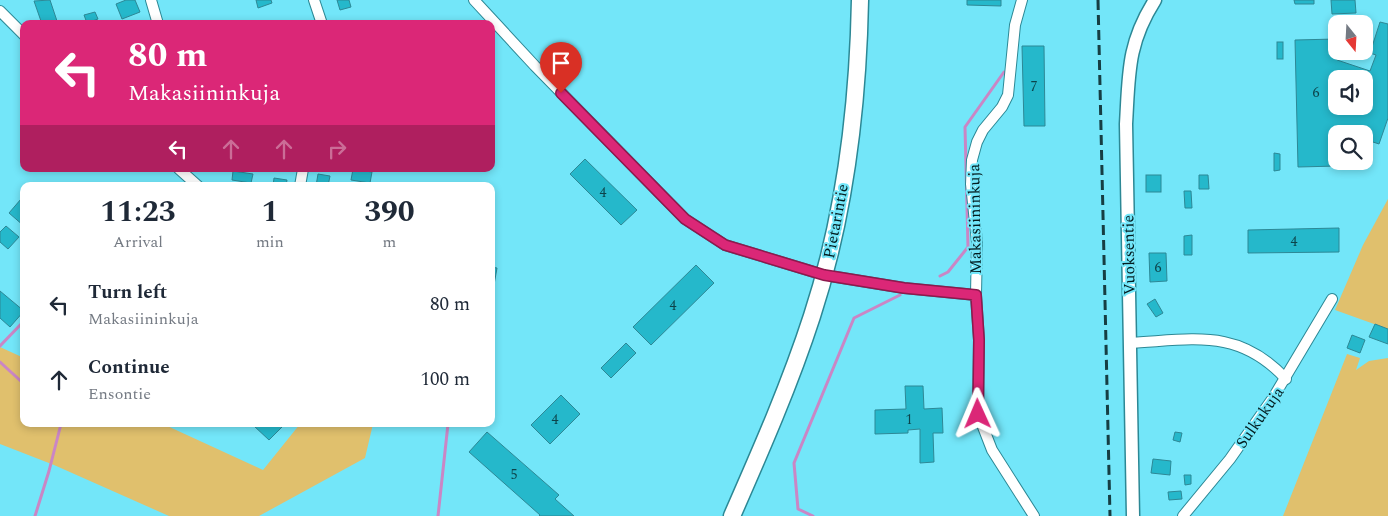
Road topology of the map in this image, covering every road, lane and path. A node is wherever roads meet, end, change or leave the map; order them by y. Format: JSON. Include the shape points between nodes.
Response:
{"nodes":[{"id":1,"x":151,"y":0,"type":"edge"},
{"id":2,"x":314,"y":0,"type":"edge"},
{"id":3,"x":474,"y":0,"type":"edge"},
{"id":4,"x":860,"y":0,"type":"edge"},
{"id":5,"x":1022,"y":0,"type":"edge"},
{"id":6,"x":1155,"y":0,"type":"edge"},
{"id":7,"x":0,"y":11,"type":"edge"},
{"id":8,"x":157,"y":20,"type":"edge"},
{"id":9,"x":321,"y":20,"type":"edge"},
{"id":10,"x":492,"y":20,"type":"edge"},
{"id":11,"x":495,"y":23,"type":"edge"},
{"id":12,"x":20,"y":31,"type":"edge"},
{"id":13,"x":182,"y":172,"type":"edge"},
{"id":14,"x":194,"y":182,"type":"edge"},
{"id":15,"x":824,"y":275,"type":"junction"},
{"id":16,"x":976,"y":295,"type":"junction"},
{"id":17,"x":1332,"y":299,"type":"dead end"},
{"id":18,"x":1129,"y":343,"type":"junction"},
{"id":19,"x":1286,"y":379,"type":"junction"},
{"id":20,"x":732,"y":516,"type":"edge"},
{"id":21,"x":1034,"y":516,"type":"edge"},
{"id":22,"x":1133,"y":516,"type":"edge"},
{"id":23,"x":1183,"y":516,"type":"edge"}],
"edges":[{"from":1,"to":8,"type":"street"},
{"from":2,"to":9,"type":"street"},
{"from":3,"to":10,"type":"street","name":"Makasiininkuja"},
{"from":4,"to":15,"type":"main road","name":"Pietarintie","via":[[857,86],[838,213]]},
{"from":5,"to":16,"type":"street","name":"Makasiininkuja","via":[[1015,25],[1008,95],[977,142],[972,160],[977,242]]},
{"from":6,"to":18,"type":"street","name":"Vuoksentie","via":[[1136,34],[1129,67],[1126,124]]},
{"from":7,"to":12,"type":"street"},
{"from":11,"to":15,"type":"street","name":"Makasiininkuja","via":[[685,219],[725,245]]},
{"from":13,"to":14,"type":"street"},
{"from":15,"to":16,"type":"street","name":"Makasiininkuja"},
{"from":15,"to":20,"type":"main road","name":"Pietarintie","via":[[812,317],[768,434]]},
{"from":16,"to":21,"type":"street","via":[[978,414],[992,450]]},
{"from":17,"to":19,"type":"street"},
{"from":18,"to":19,"type":"street","name":"Sulkukuja","via":[[1212,339],[1233,343],[1271,363]]},
{"from":18,"to":22,"type":"street","name":"Vuoksentie"},
{"from":19,"to":23,"type":"street","name":"Sulkukuja","via":[[1230,458]]}]}
